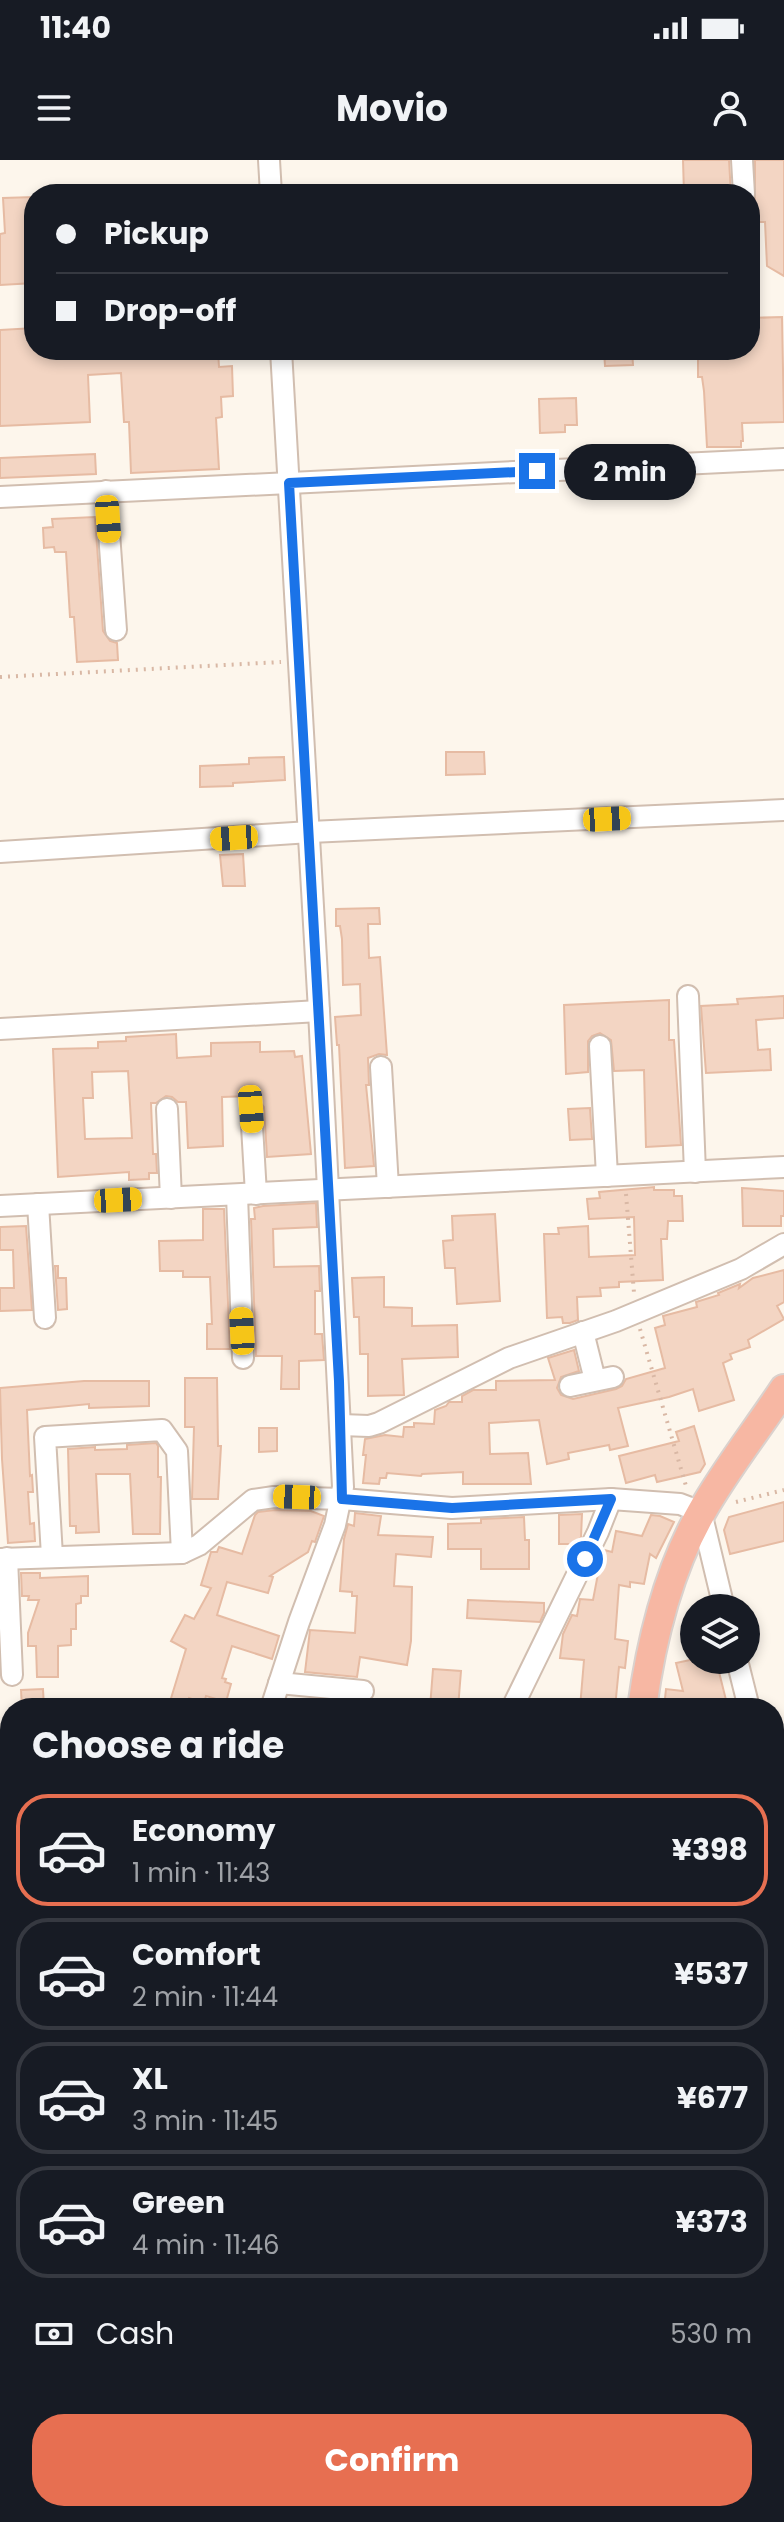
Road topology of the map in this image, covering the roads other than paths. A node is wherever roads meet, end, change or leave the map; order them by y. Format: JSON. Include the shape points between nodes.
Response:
{"nodes":[{"id":1,"x":269,"y":160,"type":"edge"},
{"id":2,"x":742,"y":160,"type":"edge"},
{"id":3,"x":270,"y":184,"type":"edge"},
{"id":4,"x":743,"y":184,"type":"edge"},
{"id":5,"x":282,"y":360,"type":"edge"},
{"id":6,"x":784,"y":459,"type":"edge"},
{"id":7,"x":289,"y":483,"type":"junction"},
{"id":8,"x":106,"y":491,"type":"junction"},
{"id":9,"x":0,"y":497,"type":"edge"},
{"id":10,"x":116,"y":630,"type":"dead end"},
{"id":11,"x":784,"y":810,"type":"edge"},
{"id":12,"x":310,"y":832,"type":"junction"},
{"id":13,"x":0,"y":852,"type":"edge"},
{"id":14,"x":688,"y":996,"type":"dead end"},
{"id":15,"x":319,"y":1011,"type":"junction"},
{"id":16,"x":0,"y":1029,"type":"edge"},
{"id":17,"x":600,"y":1046,"type":"dead end"},
{"id":18,"x":381,"y":1067,"type":"dead end"},
{"id":19,"x":167,"y":1109,"type":"dead end"},
{"id":20,"x":251,"y":1109,"type":"dead end"},
{"id":21,"x":784,"y":1167,"type":"edge"},
{"id":22,"x":695,"y":1172,"type":"junction"},
{"id":23,"x":616,"y":1176,"type":"junction"},
{"id":24,"x":388,"y":1187,"type":"junction"},
{"id":25,"x":328,"y":1190,"type":"junction"},
{"id":26,"x":247,"y":1194,"type":"junction"},
{"id":27,"x":171,"y":1198,"type":"junction"},
{"id":28,"x":38,"y":1204,"type":"junction"},
{"id":29,"x":0,"y":1206,"type":"edge"},
{"id":30,"x":784,"y":1244,"type":"edge"},
{"id":31,"x":45,"y":1318,"type":"dead end"},
{"id":32,"x":583,"y":1332,"type":"junction"},
{"id":33,"x":243,"y":1358,"type":"dead end"},
{"id":34,"x":570,"y":1386,"type":"dead end"},
{"id":35,"x":784,"y":1389,"type":"edge"},
{"id":36,"x":341,"y":1425,"type":"junction"},
{"id":37,"x":342,"y":1499,"type":"junction"},
{"id":38,"x":611,"y":1499,"type":"junction"},
{"id":39,"x":699,"y":1509,"type":"junction"},
{"id":40,"x":182,"y":1553,"type":"junction"},
{"id":41,"x":52,"y":1556,"type":"junction"},
{"id":42,"x":3,"y":1558,"type":"edge"},
{"id":43,"x":720,"y":1594,"type":"edge"},
{"id":44,"x":740,"y":1674,"type":"edge"},
{"id":45,"x":12,"y":1675,"type":"dead end"},
{"id":46,"x":279,"y":1683,"type":"junction"},
{"id":47,"x":363,"y":1691,"type":"dead end"},
{"id":48,"x":274,"y":1698,"type":"edge"},
{"id":49,"x":517,"y":1698,"type":"edge"},
{"id":50,"x":644,"y":1698,"type":"edge"},
{"id":51,"x":746,"y":1698,"type":"edge"}],
"edges":[{"from":1,"to":3,"type":"street"},
{"from":2,"to":4,"type":"street"},
{"from":5,"to":7,"type":"street"},
{"from":6,"to":7,"type":"street"},
{"from":7,"to":8,"type":"street"},
{"from":7,"to":12,"type":"street"},
{"from":8,"to":9,"type":"street"},
{"from":8,"to":10,"type":"street"},
{"from":11,"to":12,"type":"street"},
{"from":12,"to":13,"type":"street"},
{"from":12,"to":15,"type":"street"},
{"from":14,"to":22,"type":"street"},
{"from":15,"to":16,"type":"street"},
{"from":15,"to":25,"type":"street"},
{"from":17,"to":23,"type":"street"},
{"from":18,"to":24,"type":"street"},
{"from":19,"to":27,"type":"street"},
{"from":20,"to":26,"type":"street"},
{"from":21,"to":22,"type":"street"},
{"from":22,"to":23,"type":"street"},
{"from":23,"to":24,"type":"street"},
{"from":24,"to":25,"type":"street"},
{"from":25,"to":26,"type":"street"},
{"from":25,"to":36,"type":"street"},
{"from":26,"to":27,"type":"street"},
{"from":26,"to":33,"type":"street"},
{"from":27,"to":28,"type":"street"},
{"from":28,"to":29,"type":"street"},
{"from":28,"to":31,"type":"street"},
{"from":30,"to":32,"type":"street","via":[[741,1269]]},
{"from":32,"to":34,"type":"street","via":[[604,1378]]},
{"from":32,"to":36,"type":"street","via":[[509,1358],[379,1423]]},
{"from":35,"to":39,"type":"highway"},
{"from":36,"to":37,"type":"street"},
{"from":37,"to":38,"type":"street","via":[[452,1508]]},
{"from":37,"to":40,"type":"street","via":[[253,1500]]},
{"from":37,"to":46,"type":"street"},
{"from":38,"to":39,"type":"street"},
{"from":38,"to":49,"type":"street"},
{"from":39,"to":43,"type":"street"},
{"from":39,"to":50,"type":"highway","via":[[666,1594]]},
{"from":40,"to":41,"type":"street"},
{"from":40,"to":41,"type":"street","via":[[177,1451],[162,1430],[45,1437]]},
{"from":41,"to":42,"type":"street"},
{"from":42,"to":45,"type":"street"},
{"from":44,"to":51,"type":"street"},
{"from":46,"to":47,"type":"street"},
{"from":46,"to":48,"type":"street"}]}
